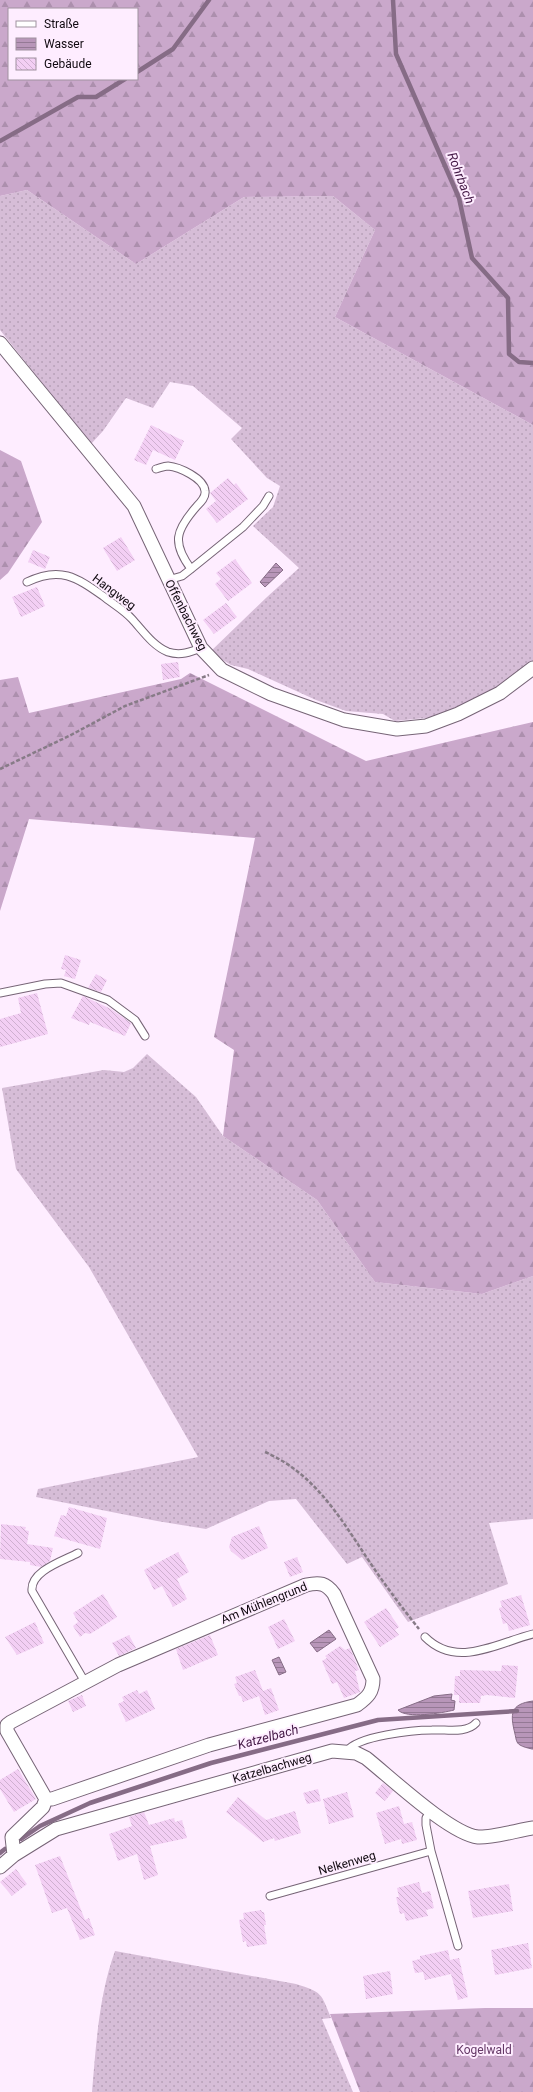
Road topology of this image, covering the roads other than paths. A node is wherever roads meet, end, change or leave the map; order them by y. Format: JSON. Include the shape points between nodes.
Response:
{"nodes":[{"id":1,"x":0,"y":343,"type":"edge"},
{"id":2,"x":156,"y":469,"type":"dead end"},
{"id":3,"x":269,"y":496,"type":"dead end"},
{"id":4,"x":191,"y":569,"type":"junction"},
{"id":5,"x":168,"y":580,"type":"junction"},
{"id":6,"x":27,"y":582,"type":"dead end"},
{"id":7,"x":201,"y":648,"type":"junction"},
{"id":8,"x":533,"y":668,"type":"edge"},
{"id":9,"x":0,"y":993,"type":"edge"},
{"id":10,"x":145,"y":1036,"type":"dead end"},
{"id":11,"x":78,"y":1553,"type":"dead end"},
{"id":12,"x":533,"y":1634,"type":"edge"},
{"id":13,"x":425,"y":1637,"type":"road end"},
{"id":14,"x":85,"y":1682,"type":"junction"},
{"id":15,"x":4,"y":1723,"type":"edge"},
{"id":16,"x":476,"y":1723,"type":"dead end"},
{"id":17,"x":347,"y":1751,"type":"junction"},
{"id":18,"x":46,"y":1799,"type":"junction"},
{"id":19,"x":431,"y":1810,"type":"junction"},
{"id":20,"x":533,"y":1828,"type":"edge"},
{"id":21,"x":430,"y":1851,"type":"junction"},
{"id":22,"x":14,"y":1855,"type":"junction"},
{"id":23,"x":0,"y":1867,"type":"edge"},
{"id":24,"x":270,"y":1896,"type":"dead end"},
{"id":25,"x":458,"y":1946,"type":"dead end"}],
"edges":[{"from":1,"to":5,"type":"street","name":"Offenbachweg","via":[[134,506]]},
{"from":2,"to":4,"type":"lane","via":[[164,466],[178,469],[201,482],[205,490],[204,498],[186,521],[178,537],[178,548]]},
{"from":3,"to":4,"type":"lane","via":[[243,527]]},
{"from":4,"to":5,"type":"lane","via":[[182,576]]},
{"from":5,"to":7,"type":"street","name":"Offenbachweg"},
{"from":6,"to":7,"type":"lane","name":"Hangweg","via":[[47,575],[72,576],[122,610],[160,647],[169,652],[179,653]]},
{"from":7,"to":8,"type":"street","name":"Offenbachweg","via":[[222,670],[271,694],[344,720],[397,729],[426,726],[458,714],[500,694]]},
{"from":9,"to":10,"type":"lane","via":[[61,983],[108,1000],[135,1020]]},
{"from":11,"to":14,"type":"lane","via":[[34,1578],[31,1584],[32,1591]]},
{"from":12,"to":13,"type":"lane","via":[[492,1649],[466,1653],[441,1649]]},
{"from":14,"to":15,"type":"street","name":"Am Mühlengrund"},
{"from":14,"to":18,"type":"street","name":"Am Mühlengrund","via":[[210,1624],[306,1585],[320,1582],[329,1586],[334,1594],[373,1678],[373,1689],[367,1698],[357,1705],[209,1745]]},
{"from":15,"to":18,"type":"street","name":"Am Mühlengrund"},
{"from":16,"to":17,"type":"lane","via":[[468,1729],[432,1730],[386,1736],[350,1746]]},
{"from":17,"to":19,"type":"street","name":"Katzelbachweg","via":[[366,1758]]},
{"from":17,"to":22,"type":"street","name":"Katzelbachweg","via":[[332,1751],[56,1829]]},
{"from":18,"to":22,"type":"street","via":[[43,1807],[12,1837]]},
{"from":19,"to":20,"type":"street","name":"Katzelbachweg","via":[[464,1834],[480,1837]]},
{"from":19,"to":21,"type":"lane","via":[[426,1818]]},
{"from":21,"to":24,"type":"lane","name":"Nelkenweg"},
{"from":21,"to":25,"type":"lane"},
{"from":22,"to":23,"type":"street","name":"Katzelbachweg"}]}
